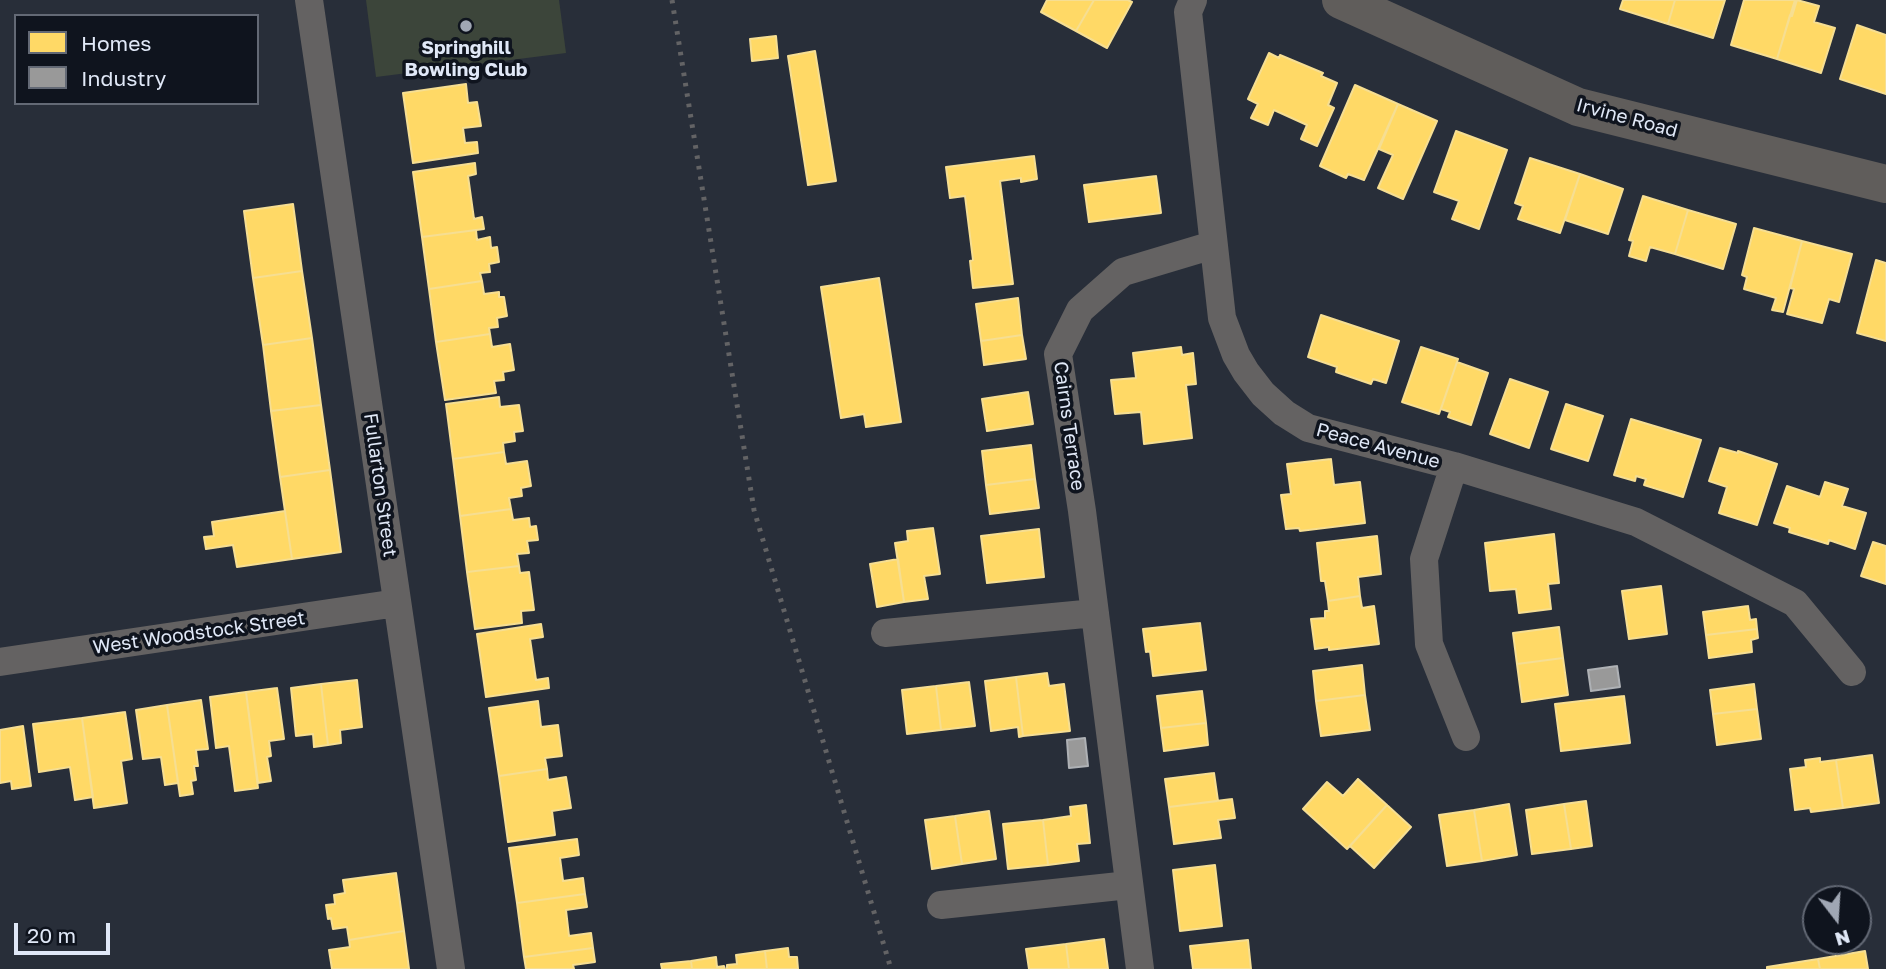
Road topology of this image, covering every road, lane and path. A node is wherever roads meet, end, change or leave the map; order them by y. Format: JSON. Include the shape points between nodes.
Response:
{"nodes":[{"id":1,"x":309,"y":0,"type":"edge"},
{"id":2,"x":1193,"y":0,"type":"edge"},
{"id":3,"x":1341,"y":0,"type":"edge"},
{"id":4,"x":1886,"y":184,"type":"edge"},
{"id":5,"x":1213,"y":245,"type":"junction"},
{"id":6,"x":1454,"y":466,"type":"junction"},
{"id":7,"x":397,"y":603,"type":"junction"},
{"id":8,"x":1095,"y":614,"type":"junction"},
{"id":9,"x":885,"y":633,"type":"dead end"},
{"id":10,"x":0,"y":663,"type":"edge"},
{"id":11,"x":1852,"y":671,"type":"dead end"},
{"id":12,"x":1466,"y":737,"type":"dead end"},
{"id":13,"x":1129,"y":885,"type":"junction"},
{"id":14,"x":941,"y":905,"type":"dead end"},
{"id":15,"x":451,"y":969,"type":"edge"},
{"id":16,"x":1140,"y":969,"type":"edge"}],
"edges":[{"from":1,"to":7,"type":"street","name":"Fullarton Street"},
{"from":2,"to":5,"type":"street","name":"Peace Avenue","via":[[1188,12]]},
{"from":3,"to":4,"type":"main road","name":"Irvine Road","via":[[1578,107]]},
{"from":5,"to":6,"type":"street","name":"Peace Avenue","via":[[1228,337],[1263,394],[1308,428]]},
{"from":5,"to":8,"type":"street","name":"Cairns Terrace","via":[[1123,272],[1080,310],[1058,354]]},
{"from":6,"to":11,"type":"street","name":"Peace Avenue","via":[[1636,522],[1795,603]]},
{"from":6,"to":12,"type":"street","via":[[1424,559],[1429,644]]},
{"from":7,"to":10,"type":"street","name":"West Woodstock Street"},
{"from":7,"to":15,"type":"street","name":"Fullarton Street"},
{"from":8,"to":9,"type":"street"},
{"from":8,"to":13,"type":"street","name":"Cairns Terrace"},
{"from":13,"to":14,"type":"street"},
{"from":13,"to":16,"type":"street","name":"Cairns Terrace"}]}
